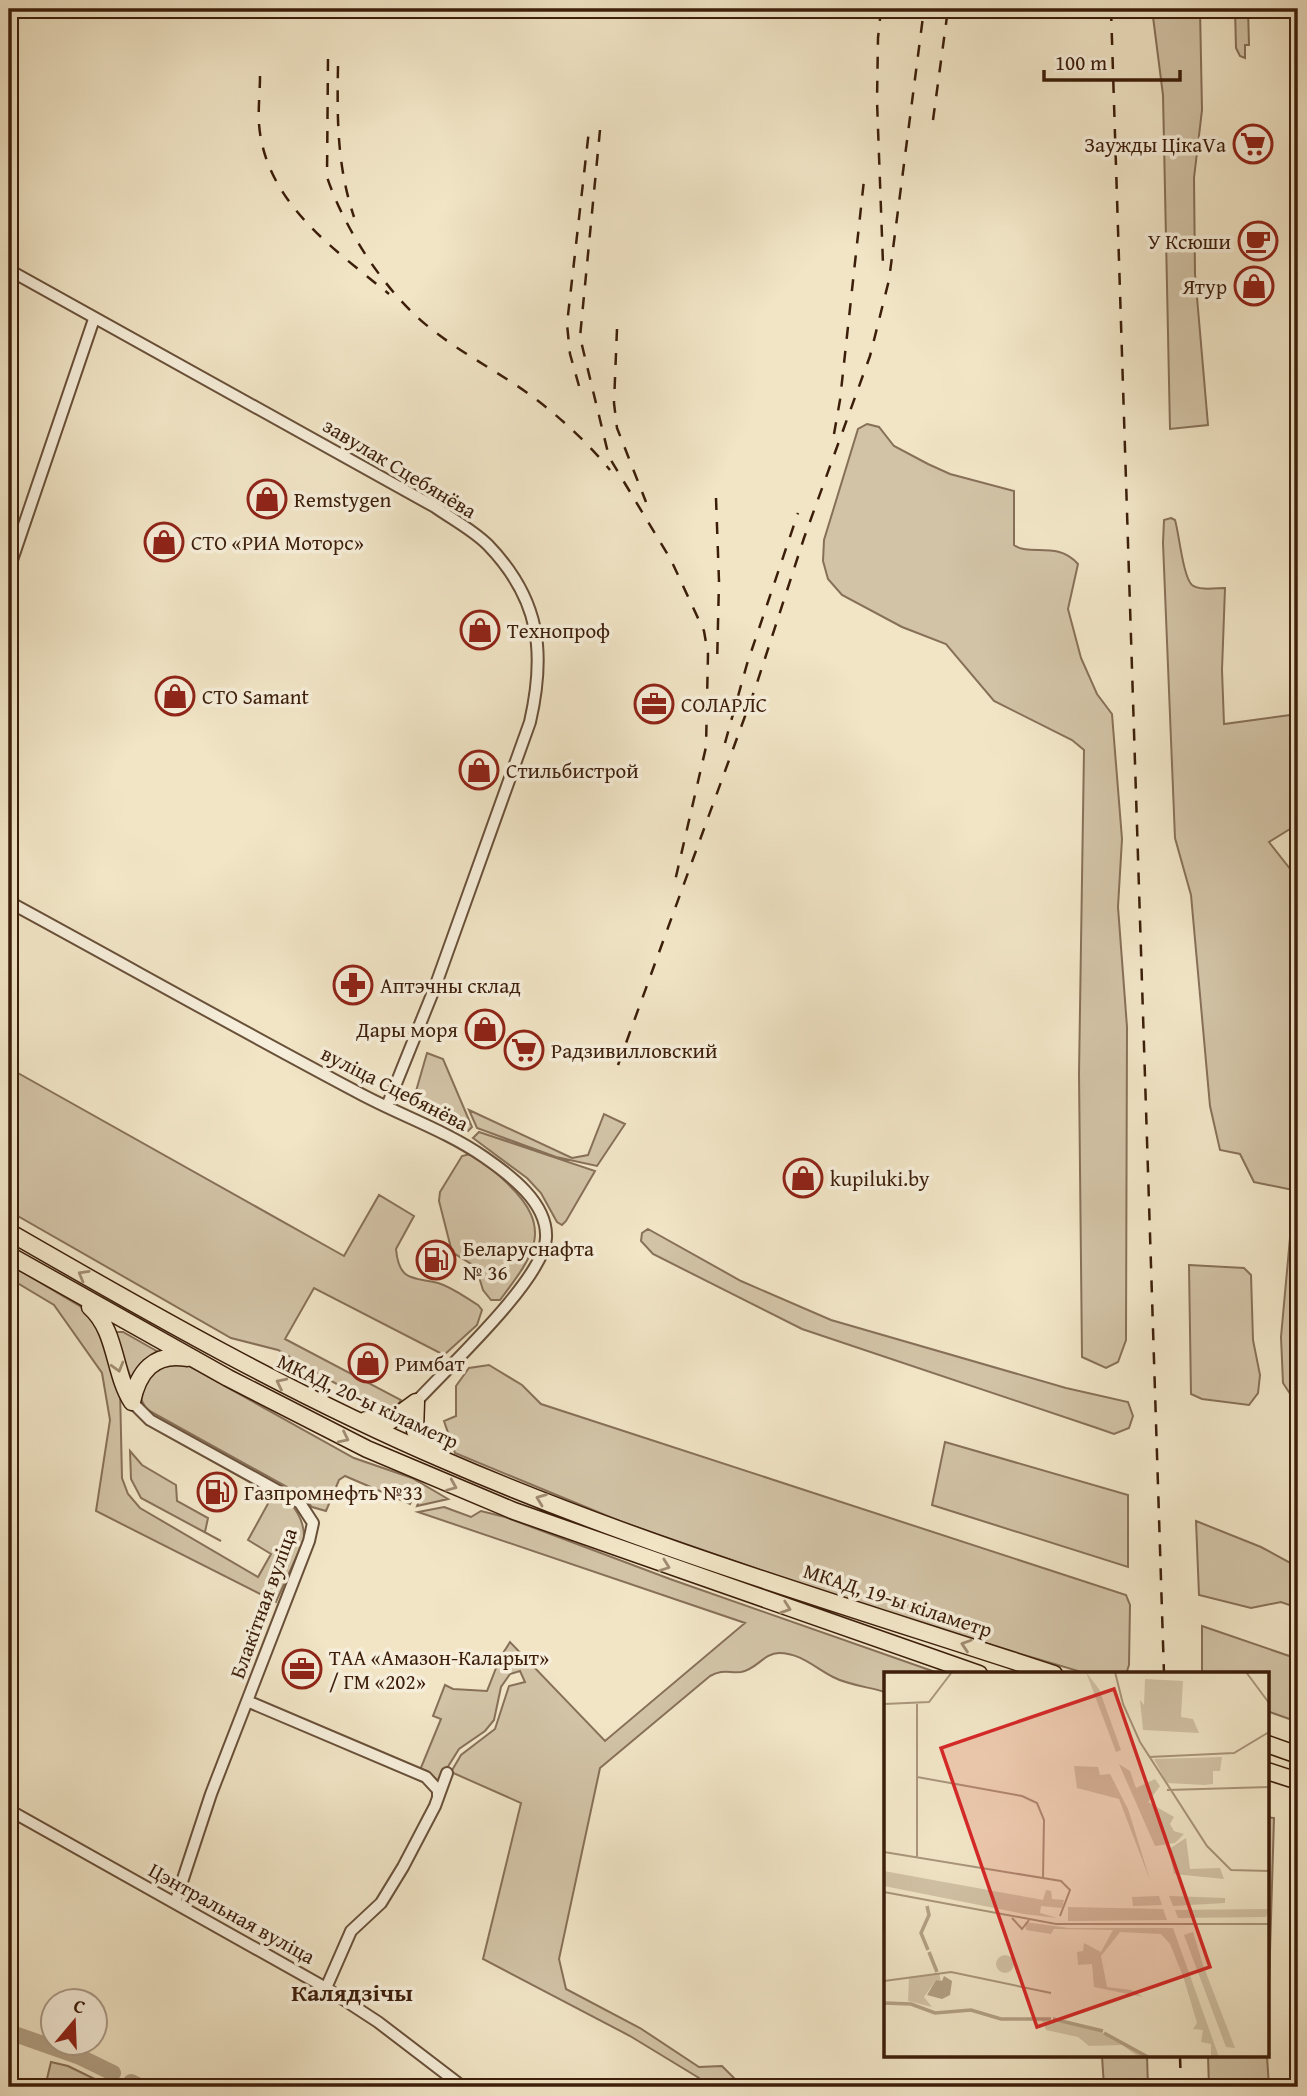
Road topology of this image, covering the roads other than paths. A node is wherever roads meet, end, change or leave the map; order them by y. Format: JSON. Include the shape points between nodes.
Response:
{"nodes":[{"id":1,"x":9,"y":270,"type":"edge"},
{"id":2,"x":94,"y":319,"type":"junction"},
{"id":3,"x":9,"y":569,"type":"edge"},
{"id":4,"x":9,"y":902,"type":"edge"},
{"id":5,"x":387,"y":1106,"type":"junction"},
{"id":6,"x":9,"y":1232,"type":"edge"},
{"id":7,"x":9,"y":1255,"type":"edge"},
{"id":8,"x":75,"y":1293,"type":"junction"},
{"id":9,"x":197,"y":1360,"type":"junction"},
{"id":10,"x":132,"y":1402,"type":"junction"},
{"id":11,"x":416,"y":1402,"type":"junction"},
{"id":12,"x":342,"y":1414,"type":"junction"},
{"id":13,"x":444,"y":1460,"type":"junction"},
{"id":14,"x":729,"y":1567,"type":"joint"},
{"id":15,"x":722,"y":1586,"type":"joint"},
{"id":16,"x":973,"y":1672,"type":"edge"},
{"id":17,"x":1048,"y":1672,"type":"edge"},
{"id":18,"x":247,"y":1701,"type":"junction"},
{"id":19,"x":1268,"y":1744,"type":"edge"},
{"id":20,"x":1298,"y":1755,"type":"edge"},
{"id":21,"x":1268,"y":1771,"type":"edge"},
{"id":22,"x":447,"y":1773,"type":"dead end"},
{"id":23,"x":1298,"y":1781,"type":"edge"},
{"id":24,"x":438,"y":1798,"type":"junction"},
{"id":25,"x":9,"y":1810,"type":"edge"},
{"id":26,"x":175,"y":1903,"type":"junction"},
{"id":27,"x":326,"y":1988,"type":"junction"},
{"id":28,"x":463,"y":2087,"type":"edge"}],
"edges":[{"from":1,"to":2,"type":"street","name":"завулак Сцебянёва"},
{"from":2,"to":3,"type":"street"},
{"from":2,"to":5,"type":"street","name":"завулак Сцебянёва","via":[[435,506],[486,544],[523,593],[540,659],[530,722],[431,999]]},
{"from":4,"to":5,"type":"street","name":"вуліца Сцебянёва"},
{"from":5,"to":11,"type":"street","name":"вуліца Сцебянёва","via":[[460,1142],[503,1171],[535,1203],[545,1223],[542,1254],[520,1289]]},
{"from":12,"to":6,"type":"highway","name":"МКАД, 20-ы кіламетр","one_way":true},
{"from":7,"to":8,"type":"highway","name":"МКАД, 20-ы кіламетр"},
{"from":8,"to":9,"type":"highway","name":"МКАД, 20-ы кіламетр"},
{"from":8,"to":10,"type":"highway","one_way":true,"via":[[104,1323]]},
{"from":9,"to":10,"type":"highway","via":[[168,1356],[149,1365],[138,1378]]},
{"from":9,"to":15,"type":"highway","name":"МКАД, 20-ы кіламетр","one_way":true,"via":[[292,1412],[429,1476]]},
{"from":10,"to":18,"type":"street","name":"Блакітная вуліца","via":[[150,1420],[300,1503],[313,1523]]},
{"from":11,"to":12,"type":"highway","via":[[390,1421]]},
{"from":11,"to":13,"type":"highway","via":[[415,1431]]},
{"from":12,"to":13,"type":"highway","name":"МКАД, 20-ы кіламетр"},
{"from":14,"to":13,"type":"highway","name":"МКАД, 20-ы кіламетр","one_way":true},
{"from":17,"to":14,"type":"highway","name":"МКАД, 19-ы кіламетр","one_way":true},
{"from":15,"to":16,"type":"highway","name":"МКАД, 19-ы кіламетр","one_way":true},
{"from":18,"to":24,"type":"street","via":[[426,1777],[438,1790]]},
{"from":18,"to":26,"type":"street","name":"Блакітная вуліца"},
{"from":19,"to":20,"type":"highway"},
{"from":21,"to":23,"type":"highway"},
{"from":22,"to":24,"type":"street"},
{"from":24,"to":27,"type":"street","via":[[381,1903],[351,1931]]},
{"from":25,"to":26,"type":"street","name":"Цэнтральная вуліца"},
{"from":26,"to":27,"type":"street","name":"Цэнтральная вуліца"},
{"from":27,"to":28,"type":"street","name":"Цэнтральная вуліца"}]}
